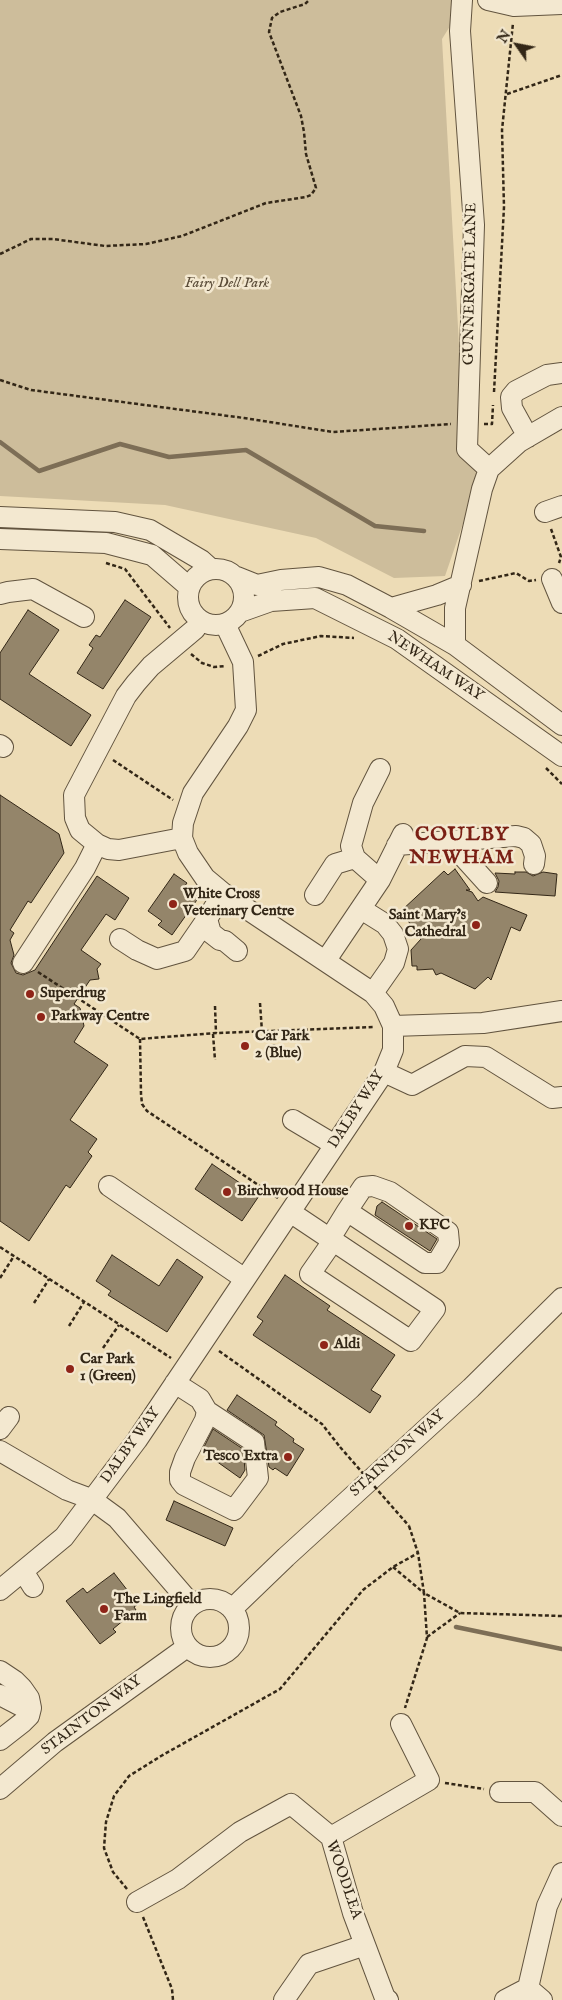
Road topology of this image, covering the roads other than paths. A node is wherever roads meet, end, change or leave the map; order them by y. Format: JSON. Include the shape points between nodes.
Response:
{"nodes":[{"id":1,"x":462,"y":0,"type":"edge"},
{"id":2,"x":488,"y":0,"type":"edge"},
{"id":3,"x":562,"y":4,"type":"edge"},
{"id":4,"x":562,"y":373,"type":"edge"},
{"id":5,"x":562,"y":417,"type":"edge"},
{"id":6,"x":528,"y":437,"type":"junction"},
{"id":7,"x":489,"y":469,"type":"junction"},
{"id":8,"x":0,"y":517,"type":"edge"},
{"id":9,"x":0,"y":539,"type":"edge"},
{"id":10,"x":212,"y":569,"type":"junction"},
{"id":11,"x":237,"y":577,"type":"junction"},
{"id":12,"x":552,"y":579,"type":"road end"},
{"id":13,"x":461,"y":585,"type":"junction"},
{"id":14,"x":189,"y":587,"type":"junction"},
{"id":15,"x":0,"y":594,"type":"edge"},
{"id":16,"x":562,"y":602,"type":"edge"},
{"id":17,"x":391,"y":608,"type":"junction"},
{"id":18,"x":84,"y":617,"type":"dead end"},
{"id":19,"x":233,"y":618,"type":"junction"},
{"id":20,"x":187,"y":635,"type":"road end"},
{"id":21,"x":455,"y":645,"type":"junction"},
{"id":22,"x":562,"y":725,"type":"edge"},
{"id":23,"x":562,"y":756,"type":"edge"},
{"id":24,"x":380,"y":769,"type":"dead end"},
{"id":25,"x":182,"y":838,"type":"junction"},
{"id":26,"x":449,"y":841,"type":"junction"},
{"id":27,"x":97,"y":844,"type":"junction"},
{"id":28,"x":355,"y":858,"type":"junction"},
{"id":29,"x":534,"y":864,"type":"dead end"},
{"id":30,"x":380,"y":880,"type":"junction"},
{"id":31,"x":487,"y":883,"type":"dead end"},
{"id":32,"x":222,"y":893,"type":"junction"},
{"id":33,"x":315,"y":895,"type":"dead end"},
{"id":34,"x":361,"y":909,"type":"junction"},
{"id":35,"x":207,"y":919,"type":"junction"},
{"id":36,"x":120,"y":939,"type":"dead end"},
{"id":37,"x":237,"y":950,"type":"dead end"},
{"id":38,"x":326,"y":960,"type":"junction"},
{"id":39,"x":23,"y":963,"type":"road end"},
{"id":40,"x":373,"y":993,"type":"junction"},
{"id":41,"x":562,"y":1011,"type":"edge"},
{"id":42,"x":394,"y":1026,"type":"junction"},
{"id":43,"x":384,"y":1072,"type":"junction"},
{"id":44,"x":562,"y":1097,"type":"edge"},
{"id":45,"x":293,"y":1120,"type":"dead end"},
{"id":46,"x":334,"y":1145,"type":"junction"},
{"id":47,"x":109,"y":1186,"type":"dead end"},
{"id":48,"x":291,"y":1210,"type":"junction"},
{"id":49,"x":347,"y":1212,"type":"junction"},
{"id":50,"x":332,"y":1239,"type":"junction"},
{"id":51,"x":245,"y":1279,"type":"junction"},
{"id":52,"x":562,"y":1298,"type":"edge"},
{"id":53,"x":180,"y":1375,"type":"junction"},
{"id":54,"x":207,"y":1411,"type":"junction"},
{"id":55,"x":0,"y":1451,"type":"edge"},
{"id":56,"x":91,"y":1499,"type":"junction"},
{"id":57,"x":0,"y":1590,"type":"edge"},
{"id":58,"x":192,"y":1605,"type":"junction"},
{"id":59,"x":232,"y":1609,"type":"junction"},
{"id":60,"x":187,"y":1647,"type":"junction"},
{"id":61,"x":0,"y":1671,"type":"edge"},
{"id":62,"x":0,"y":1680,"type":"edge"},
{"id":63,"x":0,"y":1695,"type":"edge"},
{"id":64,"x":21,"y":1706,"type":"junction"},
{"id":65,"x":401,"y":1724,"type":"road end"},
{"id":66,"x":0,"y":1732,"type":"edge"},
{"id":67,"x":0,"y":1740,"type":"edge"},
{"id":68,"x":0,"y":1789,"type":"edge"},
{"id":69,"x":500,"y":1792,"type":"road end"},
{"id":70,"x":562,"y":1816,"type":"edge"},
{"id":71,"x":331,"y":1838,"type":"junction"},
{"id":72,"x":562,"y":1873,"type":"edge"},
{"id":73,"x":137,"y":1902,"type":"road end"},
{"id":74,"x":555,"y":1912,"type":"edge"},
{"id":75,"x":365,"y":1945,"type":"junction"},
{"id":76,"x":535,"y":1994,"type":"edge"},
{"id":77,"x":284,"y":2000,"type":"edge"},
{"id":78,"x":388,"y":2000,"type":"edge"},
{"id":79,"x":505,"y":2000,"type":"edge"}],
"edges":[{"from":1,"to":7,"type":"street","name":"GUNNERGATE LANE","via":[[460,31],[474,225],[467,449]]},
{"from":2,"to":3,"type":"street","via":[[514,6]]},
{"from":4,"to":6,"type":"street","via":[[516,391],[512,397],[512,408]]},
{"from":5,"to":6,"type":"street"},
{"from":6,"to":7,"type":"street"},
{"from":7,"to":13,"type":"street"},
{"from":8,"to":10,"type":"street","name":"NEWHAM WAY","via":[[115,522],[150,530]]},
{"from":9,"to":14,"type":"street","via":[[106,544],[152,555]]},
{"from":10,"to":11,"type":"street","name":"NEWHAM WAY","via":[[221,569]]},
{"from":10,"to":14,"type":"street","via":[[194,578]]},
{"from":11,"to":17,"type":"street","name":"NEWHAM WAY","via":[[257,585],[319,577],[347,586]]},
{"from":11,"to":19,"type":"street","via":[[245,596]]},
{"from":12,"to":16,"type":"street"},
{"from":13,"to":17,"type":"street"},
{"from":13,"to":21,"type":"street","via":[[455,608]]},
{"from":14,"to":19,"type":"street","name":"NEWHAM WAY","via":[[188,603],[198,620],[208,624]]},
{"from":15,"to":18,"type":"street","via":[[33,589]]},
{"from":17,"to":21,"type":"street","name":"NEWHAM WAY"},
{"from":19,"to":23,"type":"street","name":"NEWHAM WAY","via":[[271,601],[315,598],[397,639]]},
{"from":19,"to":25,"type":"street","via":[[243,662],[246,710],[193,793],[186,809]]},
{"from":20,"to":27,"type":"street","via":[[136,683],[74,795],[73,807],[80,830]]},
{"from":21,"to":22,"type":"street","name":"NEWHAM WAY"},
{"from":24,"to":28,"type":"street","via":[[363,803],[351,846]]},
{"from":25,"to":27,"type":"street","via":[[119,850]]},
{"from":25,"to":32,"type":"street","via":[[205,878]]},
{"from":26,"to":29,"type":"street","via":[[524,838],[531,844]]},
{"from":26,"to":30,"type":"street","via":[[400,839]]},
{"from":26,"to":31,"type":"street"},
{"from":27,"to":39,"type":"street"},
{"from":28,"to":30,"type":"street"},
{"from":28,"to":33,"type":"street","via":[[336,864]]},
{"from":30,"to":34,"type":"street"},
{"from":32,"to":35,"type":"street"},
{"from":32,"to":38,"type":"street"},
{"from":34,"to":38,"type":"street"},
{"from":34,"to":40,"type":"street","via":[[385,924],[398,948],[394,963]]},
{"from":35,"to":36,"type":"street","via":[[185,951],[157,959]]},
{"from":35,"to":37,"type":"street","via":[[210,933]]},
{"from":38,"to":40,"type":"street"},
{"from":40,"to":42,"type":"street"},
{"from":41,"to":42,"type":"street","via":[[483,1023]]},
{"from":42,"to":43,"type":"street","name":"DALBY WAY","via":[[393,1050]]},
{"from":43,"to":44,"type":"street","via":[[412,1085],[465,1056],[486,1057],[552,1098]]},
{"from":43,"to":46,"type":"street","name":"DALBY WAY"},
{"from":45,"to":46,"type":"street"},
{"from":46,"to":48,"type":"street","name":"DALBY WAY"},
{"from":47,"to":51,"type":"street"},
{"from":48,"to":50,"type":"street"},
{"from":48,"to":51,"type":"street","name":"DALBY WAY"},
{"from":49,"to":49,"type":"street","via":[[425,1263],[437,1263],[450,1243],[448,1232],[390,1192],[373,1186],[363,1187]]},
{"from":49,"to":50,"type":"street"},
{"from":50,"to":50,"type":"street","via":[[435,1308],[411,1341],[310,1274]]},
{"from":51,"to":53,"type":"street","name":"DALBY WAY"},
{"from":52,"to":59,"type":"street","name":"STAINTON WAY","via":[[471,1388]]},
{"from":53,"to":54,"type":"street"},
{"from":53,"to":56,"type":"street","name":"DALBY WAY","via":[[137,1440]]},
{"from":54,"to":54,"type":"street","via":[[185,1458],[180,1480],[234,1510],[258,1478],[254,1442]]},
{"from":55,"to":56,"type":"street","via":[[67,1490]]},
{"from":56,"to":57,"type":"street","via":[[28,1579]]},
{"from":56,"to":58,"type":"street","name":"DALBY WAY","via":[[117,1518]]},
{"from":58,"to":59,"type":"street","via":[[210,1598]]},
{"from":58,"to":60,"type":"street","via":[[185,1612],[181,1624],[181,1636]]},
{"from":59,"to":60,"type":"street","via":[[238,1618],[238,1638],[224,1654],[204,1657]]},
{"from":60,"to":68,"type":"street","name":"STAINTON WAY","via":[[55,1742]]},
{"from":61,"to":67,"type":"street","via":[[22,1688],[31,1708],[29,1716]]},
{"from":62,"to":64,"type":"street"},
{"from":63,"to":64,"type":"street"},
{"from":64,"to":66,"type":"street","via":[[17,1718]]},
{"from":65,"to":71,"type":"street","via":[[429,1780]]},
{"from":69,"to":70,"type":"street","via":[[535,1792]]},
{"from":71,"to":73,"type":"street","name":"WOODLEA","via":[[291,1804],[240,1832],[178,1879]]},
{"from":71,"to":75,"type":"street","name":"WOODLEA"},
{"from":72,"to":74,"type":"street"},
{"from":74,"to":76,"type":"street"},
{"from":75,"to":77,"type":"street","via":[[309,1964]]},
{"from":75,"to":78,"type":"street","name":"WOODLEA"},
{"from":76,"to":79,"type":"street"}]}
